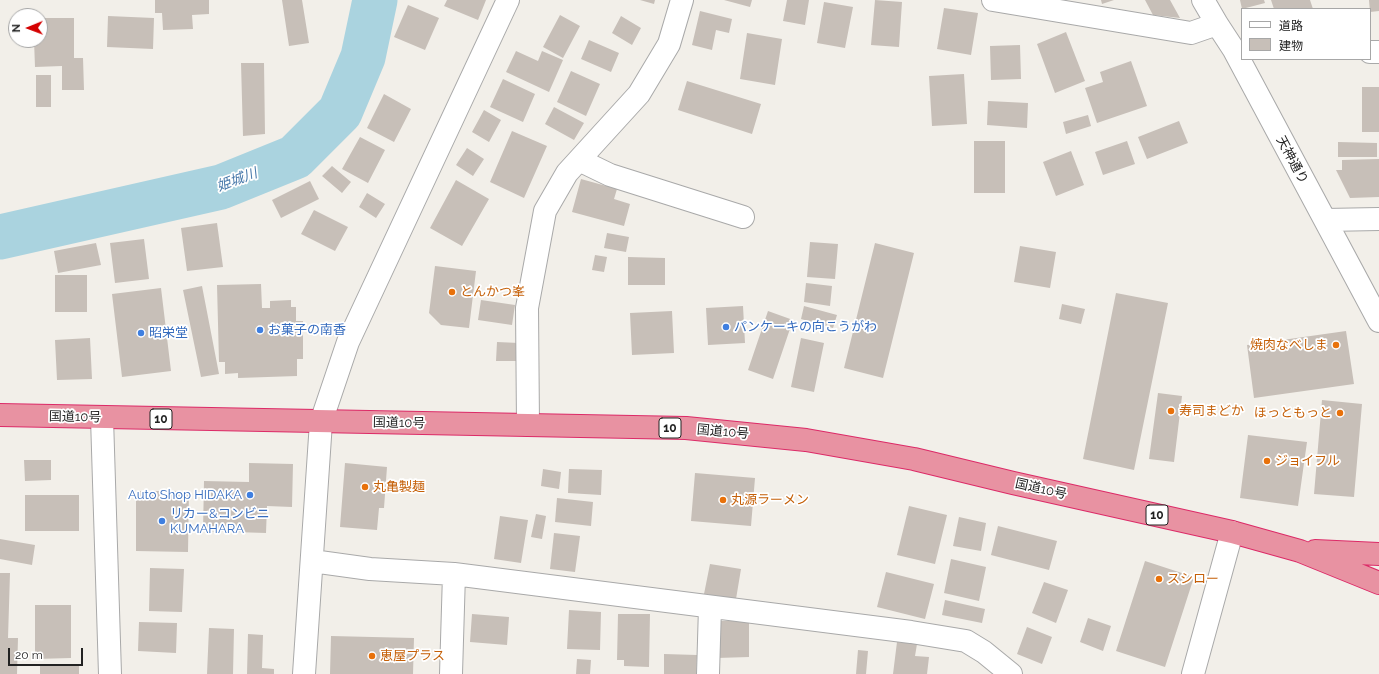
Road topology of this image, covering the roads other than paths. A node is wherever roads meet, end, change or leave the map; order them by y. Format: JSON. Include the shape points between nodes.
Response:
{"nodes":[{"id":1,"x":508,"y":0,"type":"edge"},
{"id":2,"x":682,"y":0,"type":"edge"},
{"id":3,"x":993,"y":0,"type":"edge"},
{"id":4,"x":1203,"y":0,"type":"edge"},
{"id":5,"x":1217,"y":24,"type":"junction"},
{"id":6,"x":1238,"y":50,"type":"edge"},
{"id":7,"x":1243,"y":60,"type":"edge"},
{"id":8,"x":579,"y":160,"type":"junction"},
{"id":9,"x":743,"y":217,"type":"dead end"},
{"id":10,"x":1379,"y":219,"type":"edge"},
{"id":11,"x":1325,"y":220,"type":"junction"},
{"id":12,"x":1379,"y":321,"type":"edge"},
{"id":13,"x":0,"y":415,"type":"edge"},
{"id":14,"x":102,"y":418,"type":"junction"},
{"id":15,"x":322,"y":422,"type":"junction"},
{"id":16,"x":528,"y":425,"type":"junction"},
{"id":17,"x":1232,"y":532,"type":"junction"},
{"id":18,"x":1300,"y":551,"type":"junction"},
{"id":19,"x":1379,"y":554,"type":"edge"},
{"id":20,"x":312,"y":561,"type":"junction"},
{"id":21,"x":454,"y":574,"type":"junction"},
{"id":22,"x":1379,"y":583,"type":"edge"},
{"id":23,"x":710,"y":607,"type":"junction"},
{"id":24,"x":110,"y":674,"type":"edge"},
{"id":25,"x":304,"y":674,"type":"edge"},
{"id":26,"x":451,"y":674,"type":"edge"},
{"id":27,"x":708,"y":674,"type":"edge"},
{"id":28,"x":1011,"y":674,"type":"edge"},
{"id":29,"x":1193,"y":674,"type":"edge"}],
"edges":[{"from":1,"to":15,"type":"street","via":[[348,342]]},
{"from":2,"to":8,"type":"street","via":[[669,44],[639,94]]},
{"from":3,"to":5,"type":"street","via":[[1191,33]]},
{"from":4,"to":5,"type":"street","name":"天神通り"},
{"from":5,"to":6,"type":"street","name":"天神通り"},
{"from":7,"to":11,"type":"street","name":"天神通り"},
{"from":8,"to":9,"type":"street","via":[[610,175]]},
{"from":8,"to":16,"type":"street","via":[[567,173],[545,211],[527,308]]},
{"from":10,"to":11,"type":"street"},
{"from":11,"to":12,"type":"street","name":"天神通り"},
{"from":13,"to":14,"type":"highway","name":"国道10号","number":"10"},
{"from":14,"to":15,"type":"highway","name":"国道10号","number":"10"},
{"from":14,"to":24,"type":"street"},
{"from":15,"to":16,"type":"highway","name":"国道10号","number":"10"},
{"from":15,"to":20,"type":"street"},
{"from":16,"to":17,"type":"highway","name":"国道10号","number":"10","via":[[686,428],[806,440],[914,459]]},
{"from":17,"to":18,"type":"highway","name":"国道10号","number":"10"},
{"from":17,"to":29,"type":"street"},
{"from":18,"to":19,"type":"highway"},
{"from":18,"to":22,"type":"highway","name":"国道10号","number":"10"},
{"from":20,"to":21,"type":"street","via":[[370,569]]},
{"from":20,"to":25,"type":"street"},
{"from":21,"to":23,"type":"street"},
{"from":21,"to":26,"type":"street"},
{"from":23,"to":27,"type":"street"},
{"from":23,"to":28,"type":"street","via":[[966,641]]}]}
